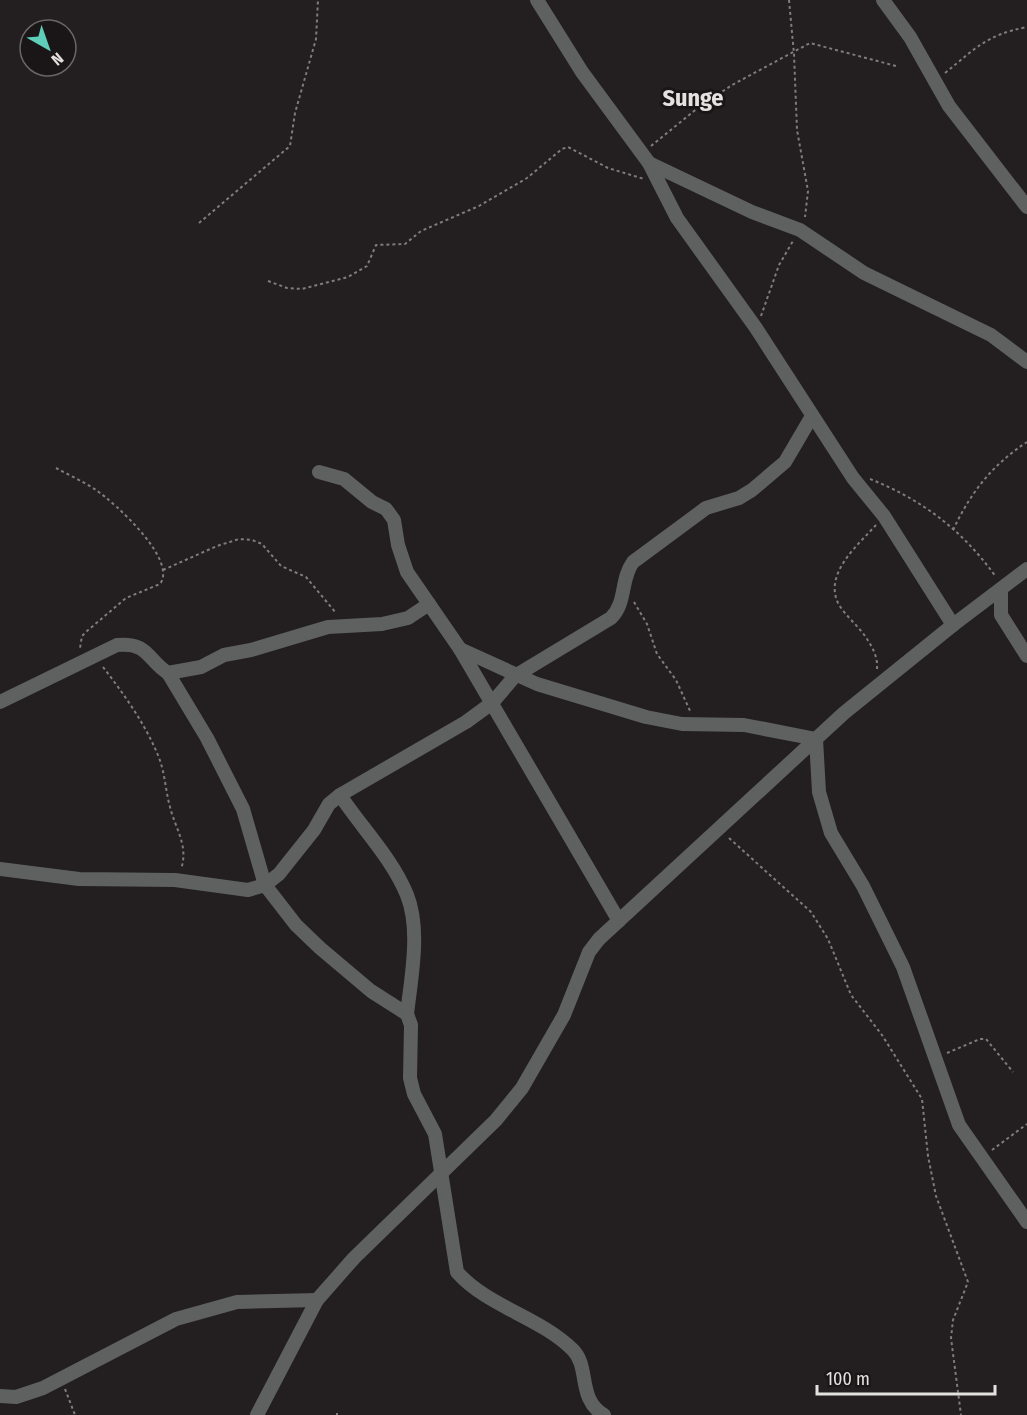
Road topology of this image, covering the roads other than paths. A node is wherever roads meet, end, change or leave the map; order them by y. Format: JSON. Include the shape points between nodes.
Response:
{"nodes":[{"id":1,"x":537,"y":0,"type":"edge"},
{"id":2,"x":883,"y":0,"type":"edge"},
{"id":3,"x":646,"y":158,"type":"junction"},
{"id":4,"x":1027,"y":207,"type":"edge"},
{"id":5,"x":1027,"y":362,"type":"edge"},
{"id":6,"x":812,"y":416,"type":"junction"},
{"id":7,"x":319,"y":472,"type":"dead end"},
{"id":8,"x":1027,"y":569,"type":"edge"},
{"id":9,"x":1001,"y":590,"type":"junction"},
{"id":10,"x":429,"y":604,"type":"junction"},
{"id":11,"x":953,"y":625,"type":"junction"},
{"id":12,"x":460,"y":649,"type":"junction"},
{"id":13,"x":1027,"y":656,"type":"edge"},
{"id":14,"x":168,"y":673,"type":"junction"},
{"id":15,"x":515,"y":676,"type":"junction"},
{"id":16,"x":0,"y":702,"type":"edge"},
{"id":17,"x":492,"y":702,"type":"junction"},
{"id":18,"x":816,"y":739,"type":"junction"},
{"id":19,"x":340,"y":795,"type":"junction"},
{"id":20,"x":0,"y":869,"type":"edge"},
{"id":21,"x":265,"y":885,"type":"junction"},
{"id":22,"x":619,"y":921,"type":"junction"},
{"id":23,"x":407,"y":1014,"type":"junction"},
{"id":24,"x":441,"y":1173,"type":"junction"},
{"id":25,"x":1027,"y":1222,"type":"edge"},
{"id":26,"x":317,"y":1300,"type":"junction"},
{"id":27,"x":0,"y":1396,"type":"edge"},
{"id":28,"x":257,"y":1415,"type":"edge"},
{"id":29,"x":604,"y":1415,"type":"edge"}],
"edges":[{"from":1,"to":3,"type":"street","via":[[582,72]]},
{"from":2,"to":4,"type":"street","via":[[910,36],[949,106]]},
{"from":3,"to":5,"type":"street","via":[[752,212],[800,230],[864,273],[971,323]]},
{"from":3,"to":6,"type":"street","via":[[678,218]]},
{"from":6,"to":11,"type":"street","via":[[884,516]]},
{"from":6,"to":15,"type":"street","via":[[785,462],[744,495],[706,508],[633,562],[621,605],[611,618]]},
{"from":7,"to":10,"type":"street","via":[[344,479],[390,513],[407,572]]},
{"from":8,"to":9,"type":"street"},
{"from":9,"to":11,"type":"street"},
{"from":9,"to":13,"type":"street","via":[[1001,615]]},
{"from":10,"to":12,"type":"street"},
{"from":10,"to":14,"type":"street","via":[[408,618],[382,624],[328,627],[224,655],[201,667]]},
{"from":11,"to":18,"type":"street"},
{"from":12,"to":15,"type":"street"},
{"from":12,"to":17,"type":"street"},
{"from":14,"to":16,"type":"street","via":[[149,654],[134,646],[117,645]]},
{"from":14,"to":21,"type":"street","via":[[243,809]]},
{"from":15,"to":17,"type":"street"},
{"from":15,"to":18,"type":"street","via":[[646,717],[697,725],[744,725]]},
{"from":17,"to":19,"type":"street","via":[[466,722]]},
{"from":17,"to":22,"type":"street"},
{"from":18,"to":22,"type":"street"},
{"from":18,"to":25,"type":"street","via":[[819,792],[831,833],[863,886],[903,967],[959,1125]]},
{"from":19,"to":21,"type":"street","via":[[329,804],[297,854]]},
{"from":19,"to":23,"type":"street","via":[[408,896],[413,927]]},
{"from":20,"to":21,"type":"street","via":[[79,879],[176,880],[248,890]]},
{"from":21,"to":23,"type":"street","via":[[320,948],[371,991]]},
{"from":22,"to":24,"type":"street","via":[[589,952],[564,1016],[522,1088],[496,1120]]},
{"from":23,"to":24,"type":"street","via":[[411,1025],[410,1078],[435,1134]]},
{"from":24,"to":26,"type":"street"},
{"from":24,"to":29,"type":"street","via":[[457,1272],[574,1351],[589,1400]]},
{"from":26,"to":27,"type":"street","via":[[237,1302],[176,1319],[43,1388],[16,1397]]},
{"from":26,"to":28,"type":"street"}]}
